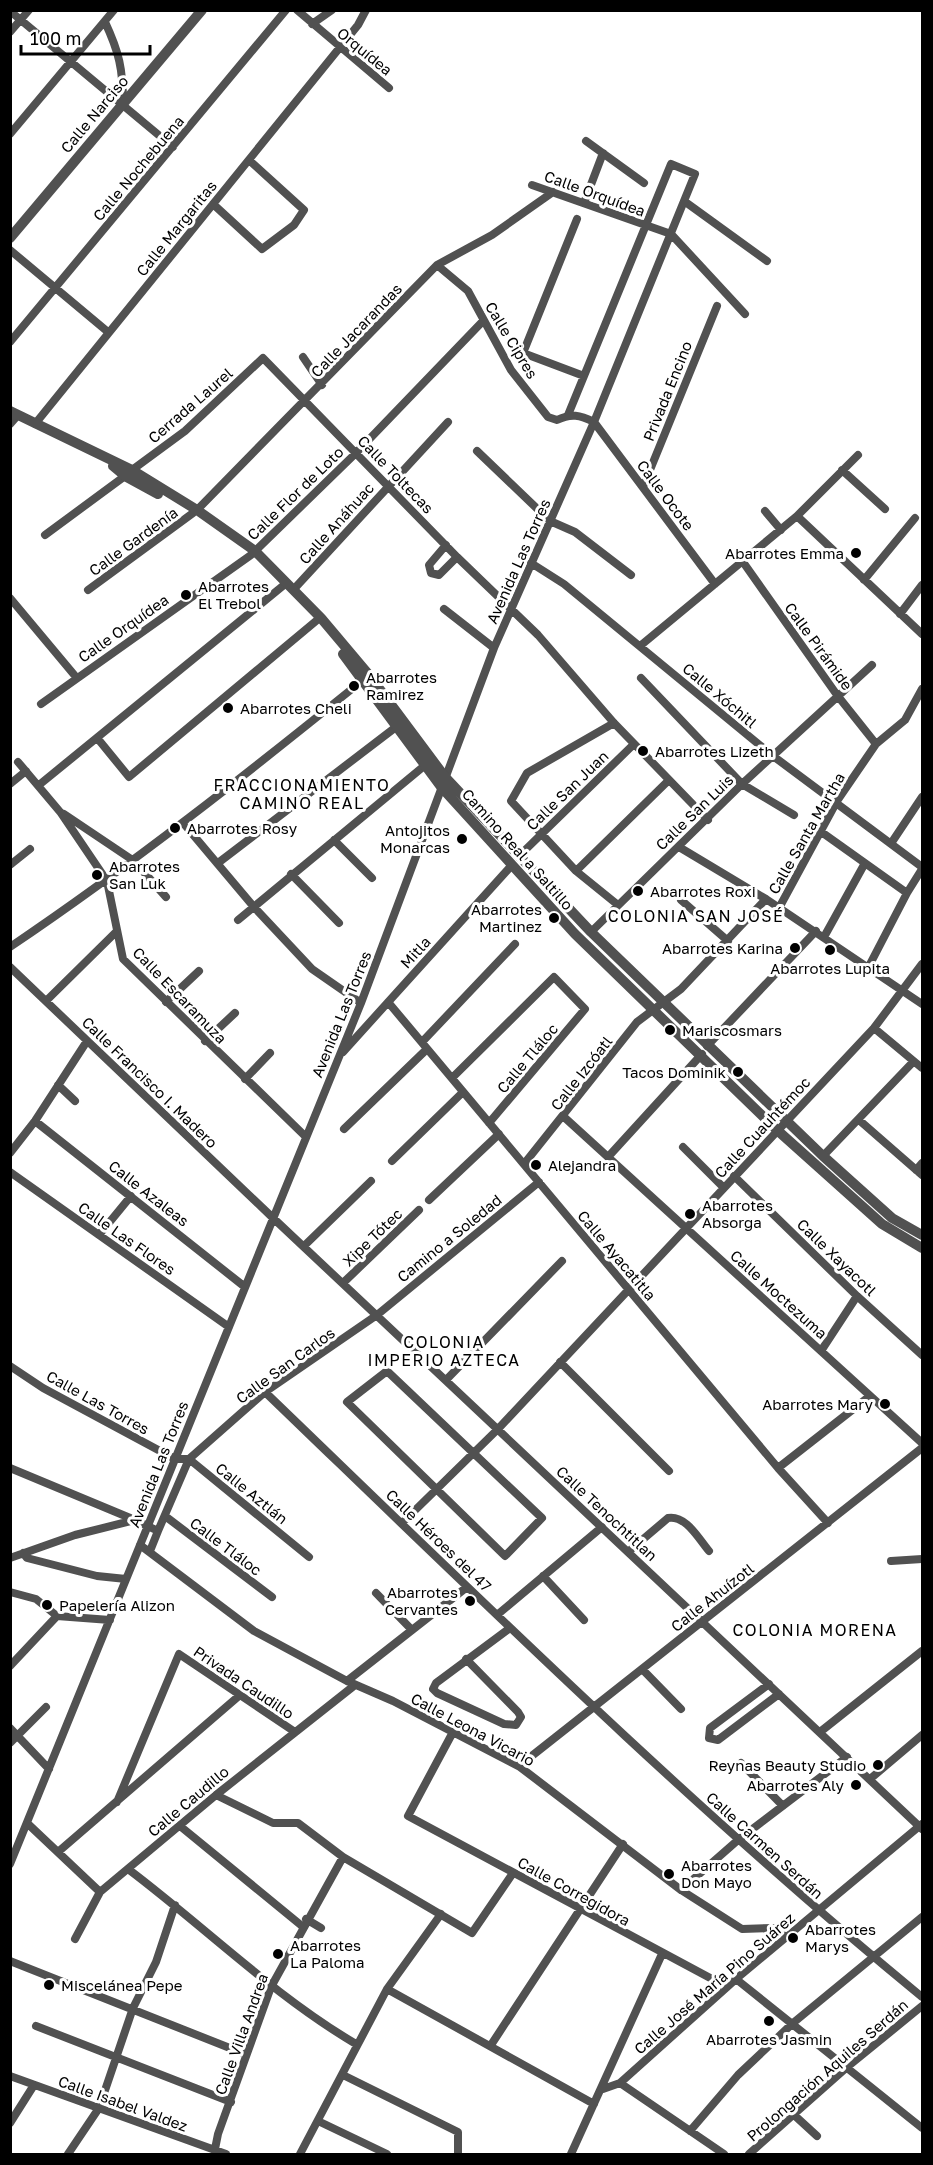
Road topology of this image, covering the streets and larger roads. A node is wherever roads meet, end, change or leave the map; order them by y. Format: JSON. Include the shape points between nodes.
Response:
{"nodes":[{"id":1,"x":28,"y":10,"type":"edge"},
{"id":2,"x":114,"y":10,"type":"edge"},
{"id":3,"x":202,"y":10,"type":"edge"},
{"id":4,"x":286,"y":10,"type":"edge"},
{"id":5,"x":297,"y":10,"type":"edge"},
{"id":6,"x":332,"y":10,"type":"edge"},
{"id":7,"x":366,"y":10,"type":"edge"},
{"id":8,"x":10,"y":11,"type":"edge"},
{"id":9,"x":21,"y":19,"type":"junction"},
{"id":10,"x":105,"y":22,"type":"junction"},
{"id":11,"x":312,"y":24,"type":"junction"},
{"id":12,"x":10,"y":32,"type":"edge"},
{"id":13,"x":338,"y":47,"type":"junction"},
{"id":14,"x":72,"y":61,"type":"junction"},
{"id":15,"x":389,"y":88,"type":"dead end"},
{"id":16,"x":123,"y":103,"type":"junction"},
{"id":17,"x":10,"y":134,"type":"edge"},
{"id":18,"x":586,"y":141,"type":"dead end"},
{"id":19,"x":173,"y":147,"type":"junction"},
{"id":20,"x":603,"y":153,"type":"junction"},
{"id":21,"x":249,"y":160,"type":"junction"},
{"id":22,"x":644,"y":183,"type":"dead end"},
{"id":23,"x":532,"y":185,"type":"dead end"},
{"id":24,"x":553,"y":192,"type":"junction"},
{"id":25,"x":684,"y":201,"type":"junction"},
{"id":26,"x":584,"y":203,"type":"junction"},
{"id":27,"x":213,"y":204,"type":"junction"},
{"id":28,"x":576,"y":219,"type":"dead end"},
{"id":29,"x":648,"y":226,"type":"junction"},
{"id":30,"x":671,"y":234,"type":"junction"},
{"id":31,"x":10,"y":238,"type":"edge"},
{"id":32,"x":10,"y":250,"type":"edge"},
{"id":33,"x":767,"y":261,"type":"dead end"},
{"id":34,"x":437,"y":265,"type":"junction"},
{"id":35,"x":56,"y":288,"type":"junction"},
{"id":36,"x":717,"y":306,"type":"dead end"},
{"id":37,"x":745,"y":314,"type":"dead end"},
{"id":38,"x":483,"y":321,"type":"junction"},
{"id":39,"x":108,"y":332,"type":"junction"},
{"id":40,"x":10,"y":342,"type":"edge"},
{"id":41,"x":303,"y":357,"type":"dead end"},
{"id":42,"x":263,"y":358,"type":"joint"},
{"id":43,"x":584,"y":376,"type":"junction"},
{"id":44,"x":322,"y":385,"type":"junction"},
{"id":45,"x":306,"y":401,"type":"junction"},
{"id":46,"x":14,"y":413,"type":"edge"},
{"id":47,"x":568,"y":415,"type":"junction"},
{"id":48,"x":448,"y":422,"type":"dead end"},
{"id":49,"x":594,"y":422,"type":"junction"},
{"id":50,"x":10,"y":424,"type":"edge"},
{"id":51,"x":35,"y":424,"type":"junction"},
{"id":52,"x":477,"y":451,"type":"dead end"},
{"id":53,"x":356,"y":453,"type":"junction"},
{"id":54,"x":858,"y":454,"type":"dead end"},
{"id":55,"x":842,"y":470,"type":"junction"},
{"id":56,"x":129,"y":473,"type":"junction"},
{"id":57,"x":388,"y":486,"type":"junction"},
{"id":58,"x":643,"y":487,"type":"junction"},
{"id":59,"x":885,"y":509,"type":"dead end"},
{"id":60,"x":195,"y":511,"type":"junction"},
{"id":61,"x":765,"y":511,"type":"dead end"},
{"id":62,"x":797,"y":516,"type":"junction"},
{"id":63,"x":915,"y":518,"type":"dead end"},
{"id":64,"x":550,"y":521,"type":"junction"},
{"id":65,"x":781,"y":530,"type":"junction"},
{"id":66,"x":45,"y":535,"type":"dead end"},
{"id":67,"x":446,"y":545,"type":"junction"},
{"id":68,"x":253,"y":553,"type":"junction"},
{"id":69,"x":457,"y":557,"type":"junction"},
{"id":70,"x":743,"y":562,"type":"junction"},
{"id":71,"x":531,"y":563,"type":"junction"},
{"id":72,"x":631,"y":575,"type":"dead end"},
{"id":73,"x":864,"y":580,"type":"junction"},
{"id":74,"x":716,"y":584,"type":"junction"},
{"id":75,"x":922,"y":585,"type":"edge"},
{"id":76,"x":289,"y":587,"type":"junction"},
{"id":77,"x":88,"y":590,"type":"dead end"},
{"id":78,"x":10,"y":598,"type":"edge"},
{"id":79,"x":512,"y":607,"type":"junction"},
{"id":80,"x":444,"y":609,"type":"dead end"},
{"id":81,"x":900,"y":614,"type":"junction"},
{"id":82,"x":316,"y":621,"type":"junction"},
{"id":83,"x":922,"y":634,"type":"edge"},
{"id":84,"x":640,"y":645,"type":"junction"},
{"id":85,"x":494,"y":648,"type":"junction"},
{"id":86,"x":872,"y":665,"type":"dead end"},
{"id":87,"x":76,"y":677,"type":"junction"},
{"id":88,"x":641,"y":678,"type":"dead end"},
{"id":89,"x":363,"y":680,"type":"junction"},
{"id":90,"x":922,"y":688,"type":"edge"},
{"id":91,"x":837,"y":694,"type":"junction"},
{"id":92,"x":41,"y":704,"type":"dead end"},
{"id":93,"x":614,"y":723,"type":"junction"},
{"id":94,"x":396,"y":727,"type":"junction"},
{"id":95,"x":98,"y":739,"type":"junction"},
{"id":96,"x":634,"y":744,"type":"junction"},
{"id":97,"x":876,"y":744,"type":"junction"},
{"id":98,"x":773,"y":756,"type":"junction"},
{"id":99,"x":18,"y":762,"type":"dead end"},
{"id":100,"x":429,"y":763,"type":"junction"},
{"id":101,"x":27,"y":771,"type":"junction"},
{"id":102,"x":669,"y":780,"type":"junction"},
{"id":103,"x":443,"y":782,"type":"junction"},
{"id":104,"x":10,"y":784,"type":"edge"},
{"id":105,"x":742,"y":784,"type":"junction"},
{"id":106,"x":39,"y":785,"type":"junction"},
{"id":107,"x":922,"y":796,"type":"edge"},
{"id":108,"x":837,"y":801,"type":"junction"},
{"id":109,"x":61,"y":813,"type":"junction"},
{"id":110,"x":794,"y":815,"type":"dead end"},
{"id":111,"x":708,"y":820,"type":"junction"},
{"id":112,"x":184,"y":824,"type":"junction"},
{"id":113,"x":820,"y":831,"type":"junction"},
{"id":114,"x":542,"y":834,"type":"junction"},
{"id":115,"x":334,"y":840,"type":"junction"},
{"id":116,"x":892,"y":842,"type":"junction"},
{"id":117,"x":679,"y":847,"type":"junction"},
{"id":118,"x":30,"y":849,"type":"dead end"},
{"id":119,"x":134,"y":861,"type":"junction"},
{"id":120,"x":515,"y":861,"type":"junction"},
{"id":121,"x":218,"y":863,"type":"junction"},
{"id":122,"x":865,"y":863,"type":"junction"},
{"id":123,"x":10,"y":866,"type":"edge"},
{"id":124,"x":922,"y":868,"type":"edge"},
{"id":125,"x":576,"y":871,"type":"junction"},
{"id":126,"x":291,"y":874,"type":"junction"},
{"id":127,"x":372,"y":878,"type":"dead end"},
{"id":128,"x":107,"y":881,"type":"junction"},
{"id":129,"x":907,"y":893,"type":"junction"},
{"id":130,"x":166,"y":897,"type":"dead end"},
{"id":131,"x":766,"y":899,"type":"junction"},
{"id":132,"x":681,"y":900,"type":"dead end"},
{"id":133,"x":618,"y":905,"type":"junction"},
{"id":134,"x":253,"y":906,"type":"junction"},
{"id":135,"x":779,"y":908,"type":"junction"},
{"id":136,"x":238,"y":920,"type":"dead end"},
{"id":137,"x":339,"y":923,"type":"dead end"},
{"id":138,"x":117,"y":931,"type":"junction"},
{"id":139,"x":591,"y":932,"type":"junction"},
{"id":140,"x":820,"y":934,"type":"junction"},
{"id":141,"x":728,"y":941,"type":"junction"},
{"id":142,"x":515,"y":944,"type":"dead end"},
{"id":143,"x":10,"y":947,"type":"edge"},
{"id":144,"x":922,"y":964,"type":"edge"},
{"id":145,"x":10,"y":967,"type":"edge"},
{"id":146,"x":868,"y":968,"type":"junction"},
{"id":147,"x":199,"y":971,"type":"dead end"},
{"id":148,"x":904,"y":992,"type":"junction"},
{"id":149,"x":46,"y":1001,"type":"junction"},
{"id":150,"x":166,"y":1002,"type":"junction"},
{"id":151,"x":388,"y":1002,"type":"junction"},
{"id":152,"x":361,"y":1003,"type":"junction"},
{"id":153,"x":922,"y":1004,"type":"edge"},
{"id":154,"x":659,"y":1005,"type":"junction"},
{"id":155,"x":235,"y":1013,"type":"dead end"},
{"id":156,"x":874,"y":1028,"type":"junction"},
{"id":157,"x":87,"y":1041,"type":"junction"},
{"id":158,"x":205,"y":1041,"type":"junction"},
{"id":159,"x":424,"y":1046,"type":"junction"},
{"id":160,"x":705,"y":1050,"type":"junction"},
{"id":161,"x":270,"y":1053,"type":"dead end"},
{"id":162,"x":339,"y":1057,"type":"junction"},
{"id":163,"x":913,"y":1062,"type":"junction"},
{"id":164,"x":922,"y":1068,"type":"edge"},
{"id":165,"x":452,"y":1078,"type":"junction"},
{"id":166,"x":245,"y":1079,"type":"junction"},
{"id":167,"x":58,"y":1085,"type":"junction"},
{"id":168,"x":463,"y":1092,"type":"junction"},
{"id":169,"x":75,"y":1101,"type":"dead end"},
{"id":170,"x":564,"y":1117,"type":"junction"},
{"id":171,"x":859,"y":1120,"type":"junction"},
{"id":172,"x":35,"y":1121,"type":"junction"},
{"id":173,"x":785,"y":1121,"type":"junction"},
{"id":174,"x":489,"y":1123,"type":"junction"},
{"id":175,"x":344,"y":1129,"type":"dead end"},
{"id":176,"x":777,"y":1130,"type":"junction"},
{"id":177,"x":499,"y":1134,"type":"junction"},
{"id":178,"x":306,"y":1137,"type":"junction"},
{"id":179,"x":683,"y":1147,"type":"dead end"},
{"id":180,"x":10,"y":1153,"type":"edge"},
{"id":181,"x":823,"y":1156,"type":"junction"},
{"id":182,"x":608,"y":1157,"type":"junction"},
{"id":183,"x":392,"y":1161,"type":"dead end"},
{"id":184,"x":922,"y":1162,"type":"edge"},
{"id":185,"x":524,"y":1164,"type":"junction"},
{"id":186,"x":10,"y":1172,"type":"edge"},
{"id":187,"x":919,"y":1172,"type":"edge"},
{"id":188,"x":734,"y":1176,"type":"junction"},
{"id":189,"x":371,"y":1181,"type":"dead end"},
{"id":190,"x":539,"y":1182,"type":"junction"},
{"id":191,"x":723,"y":1187,"type":"junction"},
{"id":192,"x":131,"y":1196,"type":"junction"},
{"id":193,"x":429,"y":1200,"type":"dead end"},
{"id":194,"x":419,"y":1210,"type":"dead end"},
{"id":195,"x":272,"y":1217,"type":"junction"},
{"id":196,"x":686,"y":1228,"type":"junction"},
{"id":197,"x":99,"y":1235,"type":"junction"},
{"id":198,"x":922,"y":1235,"type":"edge"},
{"id":199,"x":304,"y":1246,"type":"junction"},
{"id":200,"x":922,"y":1247,"type":"edge"},
{"id":201,"x":562,"y":1261,"type":"dead end"},
{"id":202,"x":343,"y":1283,"type":"junction"},
{"id":203,"x":245,"y":1287,"type":"junction"},
{"id":204,"x":628,"y":1288,"type":"junction"},
{"id":205,"x":857,"y":1296,"type":"junction"},
{"id":206,"x":377,"y":1315,"type":"junction"},
{"id":207,"x":229,"y":1327,"type":"junction"},
{"id":208,"x":821,"y":1351,"type":"junction"},
{"id":209,"x":922,"y":1355,"type":"edge"},
{"id":210,"x":560,"y":1362,"type":"junction"},
{"id":211,"x":10,"y":1365,"type":"edge"},
{"id":212,"x":446,"y":1380,"type":"junction"},
{"id":213,"x":266,"y":1392,"type":"junction"},
{"id":214,"x":870,"y":1396,"type":"junction"},
{"id":215,"x":498,"y":1429,"type":"junction"},
{"id":216,"x":922,"y":1443,"type":"edge"},
{"id":217,"x":922,"y":1448,"type":"edge"},
{"id":218,"x":474,"y":1452,"type":"junction"},
{"id":219,"x":175,"y":1459,"type":"junction"},
{"id":220,"x":189,"y":1459,"type":"junction"},
{"id":221,"x":778,"y":1467,"type":"junction"},
{"id":222,"x":10,"y":1468,"type":"edge"},
{"id":223,"x":669,"y":1471,"type":"dead end"},
{"id":224,"x":435,"y":1490,"type":"junction"},
{"id":225,"x":165,"y":1516,"type":"junction"},
{"id":226,"x":135,"y":1520,"type":"junction"},
{"id":227,"x":402,"y":1523,"type":"junction"},
{"id":228,"x":828,"y":1523,"type":"junction"},
{"id":229,"x":148,"y":1527,"type":"junction"},
{"id":230,"x":602,"y":1527,"type":"junction"},
{"id":231,"x":158,"y":1531,"type":"junction"},
{"id":232,"x":140,"y":1545,"type":"junction"},
{"id":233,"x":150,"y":1551,"type":"junction"},
{"id":234,"x":708,"y":1551,"type":"dead end"},
{"id":235,"x":628,"y":1552,"type":"junction"},
{"id":236,"x":23,"y":1553,"type":"junction"},
{"id":237,"x":309,"y":1557,"type":"dead end"},
{"id":238,"x":10,"y":1558,"type":"edge"},
{"id":239,"x":922,"y":1558,"type":"edge"},
{"id":240,"x":891,"y":1561,"type":"dead end"},
{"id":241,"x":543,"y":1576,"type":"junction"},
{"id":242,"x":126,"y":1579,"type":"junction"},
{"id":243,"x":467,"y":1587,"type":"junction"},
{"id":244,"x":10,"y":1593,"type":"edge"},
{"id":245,"x":376,"y":1593,"type":"dead end"},
{"id":246,"x":272,"y":1598,"type":"dead end"},
{"id":247,"x":497,"y":1615,"type":"junction"},
{"id":248,"x":57,"y":1616,"type":"junction"},
{"id":249,"x":110,"y":1620,"type":"junction"},
{"id":250,"x":584,"y":1620,"type":"dead end"},
{"id":251,"x":703,"y":1622,"type":"junction"},
{"id":252,"x":510,"y":1628,"type":"junction"},
{"id":253,"x":411,"y":1629,"type":"junction"},
{"id":254,"x":922,"y":1651,"type":"edge"},
{"id":255,"x":466,"y":1659,"type":"junction"},
{"id":256,"x":10,"y":1666,"type":"edge"},
{"id":257,"x":642,"y":1669,"type":"junction"},
{"id":258,"x":351,"y":1683,"type":"junction"},
{"id":259,"x":769,"y":1684,"type":"junction"},
{"id":260,"x":779,"y":1694,"type":"junction"},
{"id":261,"x":240,"y":1695,"type":"junction"},
{"id":262,"x":46,"y":1707,"type":"dead end"},
{"id":263,"x":593,"y":1708,"type":"junction"},
{"id":264,"x":681,"y":1709,"type":"dead end"},
{"id":265,"x":10,"y":1728,"type":"edge"},
{"id":266,"x":294,"y":1732,"type":"junction"},
{"id":267,"x":453,"y":1732,"type":"junction"},
{"id":268,"x":820,"y":1732,"type":"junction"},
{"id":269,"x":922,"y":1735,"type":"edge"},
{"id":270,"x":18,"y":1736,"type":"junction"},
{"id":271,"x":10,"y":1743,"type":"edge"},
{"id":272,"x":847,"y":1757,"type":"junction"},
{"id":273,"x":741,"y":1763,"type":"dead end"},
{"id":274,"x":519,"y":1766,"type":"junction"},
{"id":275,"x":49,"y":1769,"type":"junction"},
{"id":276,"x":870,"y":1779,"type":"junction"},
{"id":277,"x":216,"y":1796,"type":"junction"},
{"id":278,"x":117,"y":1802,"type":"junction"},
{"id":279,"x":783,"y":1806,"type":"junction"},
{"id":280,"x":27,"y":1823,"type":"junction"},
{"id":281,"x":180,"y":1826,"type":"junction"},
{"id":282,"x":921,"y":1826,"type":"edge"},
{"id":283,"x":738,"y":1840,"type":"junction"},
{"id":284,"x":623,"y":1844,"type":"junction"},
{"id":285,"x":58,"y":1852,"type":"junction"},
{"id":286,"x":343,"y":1857,"type":"junction"},
{"id":287,"x":10,"y":1864,"type":"edge"},
{"id":288,"x":128,"y":1869,"type":"junction"},
{"id":289,"x":513,"y":1873,"type":"junction"},
{"id":290,"x":681,"y":1890,"type":"junction"},
{"id":291,"x":100,"y":1892,"type":"junction"},
{"id":292,"x":175,"y":1905,"type":"junction"},
{"id":293,"x":582,"y":1910,"type":"junction"},
{"id":294,"x":818,"y":1911,"type":"junction"},
{"id":295,"x":441,"y":1914,"type":"junction"},
{"id":296,"x":922,"y":1917,"type":"edge"},
{"id":297,"x":304,"y":1922,"type":"junction"},
{"id":298,"x":321,"y":1928,"type":"dead end"},
{"id":299,"x":786,"y":1937,"type":"junction"},
{"id":300,"x":75,"y":1939,"type":"dead end"},
{"id":301,"x":662,"y":1954,"type":"junction"},
{"id":302,"x":874,"y":1958,"type":"junction"},
{"id":303,"x":10,"y":1962,"type":"edge"},
{"id":304,"x":736,"y":1978,"type":"junction"},
{"id":305,"x":270,"y":1987,"type":"junction"},
{"id":306,"x":727,"y":1987,"type":"junction"},
{"id":307,"x":387,"y":1989,"type":"junction"},
{"id":308,"x":922,"y":1998,"type":"edge"},
{"id":309,"x":922,"y":2006,"type":"edge"},
{"id":310,"x":133,"y":2008,"type":"junction"},
{"id":311,"x":793,"y":2023,"type":"junction"},
{"id":312,"x":36,"y":2026,"type":"dead end"},
{"id":313,"x":356,"y":2044,"type":"junction"},
{"id":314,"x":491,"y":2045,"type":"junction"},
{"id":315,"x":245,"y":2054,"type":"junction"},
{"id":316,"x":117,"y":2057,"type":"junction"},
{"id":317,"x":846,"y":2068,"type":"junction"},
{"id":318,"x":344,"y":2075,"type":"junction"},
{"id":319,"x":10,"y":2076,"type":"edge"},
{"id":320,"x":620,"y":2083,"type":"junction"},
{"id":321,"x":34,"y":2085,"type":"junction"},
{"id":322,"x":603,"y":2089,"type":"junction"},
{"id":323,"x":231,"y":2102,"type":"junction"},
{"id":324,"x":594,"y":2104,"type":"junction"},
{"id":325,"x":99,"y":2108,"type":"junction"},
{"id":326,"x":794,"y":2114,"type":"junction"},
{"id":327,"x":318,"y":2121,"type":"junction"},
{"id":328,"x":10,"y":2123,"type":"edge"},
{"id":329,"x":922,"y":2128,"type":"edge"},
{"id":330,"x":690,"y":2130,"type":"junction"},
{"id":331,"x":817,"y":2136,"type":"dead end"},
{"id":332,"x":214,"y":2153,"type":"edge"},
{"id":333,"x":68,"y":2154,"type":"edge"},
{"id":334,"x":226,"y":2154,"type":"edge"},
{"id":335,"x":300,"y":2154,"type":"edge"},
{"id":336,"x":387,"y":2154,"type":"edge"},
{"id":337,"x":458,"y":2154,"type":"edge"},
{"id":338,"x":571,"y":2154,"type":"edge"},
{"id":339,"x":724,"y":2154,"type":"edge"},
{"id":340,"x":749,"y":2154,"type":"edge"}],
"edges":[{"from":1,"to":9,"type":"street"},
{"from":2,"to":10,"type":"street"},
{"from":3,"to":16,"type":"street","name":"Calle Narciso"},
{"from":4,"to":19,"type":"street","name":"Calle Nochebuena"},
{"from":5,"to":11,"type":"street","name":"Orquídea"},
{"from":6,"to":11,"type":"street"},
{"from":7,"to":13,"type":"street","name":"Calle Margaritas"},
{"from":8,"to":9,"type":"street"},
{"from":9,"to":12,"type":"street"},
{"from":9,"to":14,"type":"street"},
{"from":10,"to":14,"type":"street"},
{"from":10,"to":16,"type":"street","via":[[119,52]]},
{"from":11,"to":13,"type":"street","name":"Orquídea"},
{"from":13,"to":15,"type":"street","name":"Orquídea"},
{"from":13,"to":21,"type":"street","name":"Calle Margaritas"},
{"from":14,"to":16,"type":"street"},
{"from":14,"to":17,"type":"street"},
{"from":16,"to":19,"type":"street"},
{"from":16,"to":31,"type":"street","name":"Calle Narciso"},
{"from":18,"to":20,"type":"street"},
{"from":19,"to":35,"type":"street","name":"Calle Nochebuena"},
{"from":20,"to":22,"type":"street"},
{"from":20,"to":26,"type":"street"},
{"from":21,"to":27,"type":"street","name":"Calle Margaritas"},
{"from":21,"to":27,"type":"street","via":[[304,210],[294,225],[262,249]]},
{"from":23,"to":24,"type":"street","name":"Calle Orquídea"},
{"from":24,"to":26,"type":"street","name":"Calle Orquídea"},
{"from":24,"to":34,"type":"street","name":"Calle Jacarandas","via":[[492,235]]},
{"from":25,"to":29,"type":"street","name":"Avenida Las Torres","via":[[695,174],[671,164]]},
{"from":25,"to":30,"type":"street","name":"Avenida Las Torres"},
{"from":25,"to":33,"type":"street"},
{"from":26,"to":29,"type":"street","name":"Calle Orquídea"},
{"from":27,"to":39,"type":"street","name":"Calle Margaritas"},
{"from":28,"to":43,"type":"street","via":[[523,353]]},
{"from":29,"to":30,"type":"street","name":"Calle Orquídea"},
{"from":29,"to":43,"type":"street"},
{"from":30,"to":37,"type":"street"},
{"from":30,"to":49,"type":"street","name":"Avenida Las Torres"},
{"from":32,"to":35,"type":"street"},
{"from":34,"to":38,"type":"street","name":"Calle Cipres","via":[[468,291]]},
{"from":34,"to":44,"type":"street","name":"Calle Jacarandas"},
{"from":35,"to":39,"type":"street"},
{"from":35,"to":40,"type":"street","name":"Calle Nochebuena"},
{"from":36,"to":58,"type":"street","name":"Privada Encino"},
{"from":38,"to":47,"type":"street","name":"Calle Cipres","via":[[511,370],[548,417],[557,420]]},
{"from":38,"to":53,"type":"street","name":"Calle Flor de Loto"},
{"from":39,"to":51,"type":"street","name":"Calle Margaritas"},
{"from":41,"to":44,"type":"street"},
{"from":42,"to":45,"type":"street","name":"Calle Toltecas"},
{"from":42,"to":56,"type":"street","name":"Cerrada Laurel","via":[[185,431]]},
{"from":43,"to":47,"type":"street"},
{"from":44,"to":45,"type":"street","name":"Calle Jacarandas"},
{"from":45,"to":53,"type":"street","name":"Calle Toltecas"},
{"from":45,"to":60,"type":"street","name":"Calle Jacarandas"},
{"from":46,"to":50,"type":"street"},
{"from":46,"to":51,"type":"street","name":"Camino Real a Saltillo"},
{"from":47,"to":49,"type":"street"},
{"from":48,"to":57,"type":"street","name":"Calle Anáhuac"},
{"from":49,"to":58,"type":"street","name":"Calle Ocote"},
{"from":49,"to":64,"type":"street","name":"Avenida Las Torres"},
{"from":51,"to":56,"type":"street","name":"Camino Real a Saltillo"},
{"from":52,"to":64,"type":"street"},
{"from":53,"to":57,"type":"street","name":"Calle Toltecas"},
{"from":53,"to":68,"type":"street","name":"Calle Flor de Loto"},
{"from":54,"to":55,"type":"street"},
{"from":55,"to":59,"type":"street"},
{"from":55,"to":62,"type":"street"},
{"from":56,"to":60,"type":"street","name":"Camino Real a Saltillo"},
{"from":56,"to":66,"type":"street","name":"Cerrada Laurel"},
{"from":57,"to":67,"type":"street","name":"Calle Toltecas"},
{"from":57,"to":76,"type":"street","name":"Calle Anáhuac"},
{"from":58,"to":74,"type":"street","name":"Calle Ocote"},
{"from":60,"to":68,"type":"street","name":"Camino Real a Saltillo"},
{"from":60,"to":77,"type":"street","name":"Calle Gardenía"},
{"from":61,"to":65,"type":"street"},
{"from":62,"to":65,"type":"street"},
{"from":62,"to":73,"type":"street"},
{"from":63,"to":73,"type":"street"},
{"from":64,"to":71,"type":"street","name":"Avenida Las Torres"},
{"from":64,"to":72,"type":"street","via":[[575,532]]},
{"from":65,"to":70,"type":"street"},
{"from":67,"to":69,"type":"street","name":"Calle Toltecas"},
{"from":67,"to":69,"type":"street","via":[[429,565],[431,573],[439,575]]},
{"from":68,"to":76,"type":"street","name":"Camino Real a Saltillo"},
{"from":68,"to":87,"type":"street","name":"Calle Orquídea"},
{"from":69,"to":79,"type":"street","name":"Calle Toltecas"},
{"from":70,"to":74,"type":"street"},
{"from":70,"to":91,"type":"street","name":"Calle Pirámide"},
{"from":71,"to":79,"type":"street","name":"Avenida Las Torres"},
{"from":71,"to":84,"type":"street","name":"Calle Xóchitl","via":[[564,584]]},
{"from":73,"to":81,"type":"street"},
{"from":74,"to":84,"type":"street"},
{"from":75,"to":81,"type":"street"},
{"from":76,"to":82,"type":"street","name":"Camino Real a Saltillo"},
{"from":76,"to":95,"type":"street","name":"Calle Anáhuac"},
{"from":76,"to":100,"type":"street","name":"Camino Real a Saltillo","via":[[369,675]]},
{"from":78,"to":87,"type":"street"},
{"from":79,"to":85,"type":"street","name":"Avenida Las Torres"},
{"from":79,"to":93,"type":"street","name":"Calle Toltecas"},
{"from":80,"to":85,"type":"street"},
{"from":81,"to":83,"type":"street"},
{"from":82,"to":89,"type":"street","name":"Camino Real a Saltillo"},
{"from":82,"to":95,"type":"street","via":[[129,777]]},
{"from":84,"to":98,"type":"street","name":"Calle Xóchitl"},
{"from":85,"to":103,"type":"street","name":"Avenida Las Torres"},
{"from":86,"to":91,"type":"street","name":"Calle San Luis"},
{"from":87,"to":92,"type":"street","name":"Calle Orquídea"},
{"from":88,"to":105,"type":"street"},
{"from":89,"to":94,"type":"street","name":"Camino Real a Saltillo"},
{"from":89,"to":112,"type":"street"},
{"from":90,"to":97,"type":"street","name":"Calle Santa Martha","via":[[905,720]]},
{"from":91,"to":97,"type":"street","name":"Calle Pirámide"},
{"from":91,"to":98,"type":"street","name":"Calle San Luis"},
{"from":93,"to":96,"type":"street","name":"Calle Toltecas"},
{"from":93,"to":114,"type":"street","via":[[527,773],[511,801]]},
{"from":94,"to":100,"type":"street","name":"Camino Real a Saltillo"},
{"from":94,"to":121,"type":"street"},
{"from":95,"to":106,"type":"street","name":"Calle Anáhuac"},
{"from":96,"to":102,"type":"street","name":"Calle Toltecas"},
{"from":96,"to":114,"type":"street","name":"Calle San Juan"},
{"from":97,"to":108,"type":"street","name":"Calle Santa Martha"},
{"from":98,"to":105,"type":"street","name":"Calle San Luis"},
{"from":98,"to":108,"type":"street","name":"Calle Xóchitl"},
{"from":99,"to":101,"type":"street","name":"Calle Escaramuza"},
{"from":100,"to":103,"type":"street","name":"Camino Real a Saltillo"},
{"from":100,"to":115,"type":"street"},
{"from":101,"to":104,"type":"street"},
{"from":101,"to":106,"type":"street","name":"Calle Escaramuza"},
{"from":102,"to":111,"type":"street","name":"Calle Toltecas"},
{"from":102,"to":125,"type":"street"},
{"from":103,"to":120,"type":"street","name":"Camino Real a Saltillo"},
{"from":103,"to":152,"type":"street","name":"Avenida Las Torres"},
{"from":105,"to":110,"type":"street"},
{"from":105,"to":111,"type":"street","name":"Calle San Luis"},
{"from":106,"to":109,"type":"street","name":"Calle Escaramuza"},
{"from":107,"to":116,"type":"street"},
{"from":108,"to":113,"type":"street","name":"Calle Santa Martha"},
{"from":108,"to":116,"type":"street","name":"Calle Xóchitl"},
{"from":109,"to":119,"type":"street"},
{"from":109,"to":128,"type":"street","name":"Calle Escaramuza"},
{"from":111,"to":117,"type":"street","name":"Calle San Luis"},
{"from":112,"to":119,"type":"street"},
{"from":112,"to":121,"type":"street"},
{"from":113,"to":122,"type":"street"},
{"from":113,"to":135,"type":"street","name":"Calle Santa Martha"},
{"from":114,"to":120,"type":"street","name":"Calle San Juan"},
{"from":114,"to":125,"type":"street"},
{"from":115,"to":126,"type":"street"},
{"from":115,"to":127,"type":"street"},
{"from":116,"to":124,"type":"street","name":"Calle Xóchitl"},
{"from":117,"to":131,"type":"street"},
{"from":117,"to":133,"type":"street","name":"Calle San Luis"},
{"from":118,"to":123,"type":"street"},
{"from":119,"to":128,"type":"street"},
{"from":119,"to":130,"type":"street"},
{"from":120,"to":139,"type":"street","name":"Camino Real a Saltillo"},
{"from":120,"to":151,"type":"street","name":"Mitla"},
{"from":120,"to":154,"type":"street","name":"Camino Real a Saltillo","via":[[575,934]]},
{"from":121,"to":134,"type":"street"},
{"from":122,"to":129,"type":"street"},
{"from":122,"to":140,"type":"street"},
{"from":124,"to":129,"type":"street"},
{"from":125,"to":133,"type":"street"},
{"from":126,"to":134,"type":"street"},
{"from":126,"to":137,"type":"street"},
{"from":128,"to":138,"type":"street","name":"Calle Escaramuza"},
{"from":128,"to":143,"type":"street"},
{"from":129,"to":146,"type":"street"},
{"from":131,"to":135,"type":"street"},
{"from":131,"to":141,"type":"street","name":"Calle Izcóatl"},
{"from":132,"to":141,"type":"street"},
{"from":133,"to":139,"type":"street","name":"Calle San Luis"},
{"from":134,"to":136,"type":"street"},
{"from":134,"to":152,"type":"street","via":[[312,969]]},
{"from":135,"to":140,"type":"street"},
{"from":138,"to":149,"type":"street"},
{"from":138,"to":150,"type":"street","name":"Calle Escaramuza","via":[[123,959]]},
{"from":139,"to":154,"type":"street","name":"Camino Real a Saltillo"},
{"from":140,"to":146,"type":"street"},
{"from":140,"to":160,"type":"street"},
{"from":141,"to":154,"type":"street","name":"Calle Izcóatl","via":[[681,989]]},
{"from":142,"to":159,"type":"street"},
{"from":144,"to":148,"type":"street","name":"Calle Cuauhtémoc"},
{"from":145,"to":149,"type":"street","name":"Calle Francisco I. Madero"},
{"from":146,"to":148,"type":"street"},
{"from":147,"to":150,"type":"street"},
{"from":148,"to":153,"type":"street"},
{"from":148,"to":156,"type":"street","name":"Calle Cuauhtémoc"},
{"from":149,"to":157,"type":"street","name":"Calle Francisco I. Madero"},
{"from":150,"to":158,"type":"street","name":"Calle Escaramuza"},
{"from":151,"to":159,"type":"street","name":"Calle Ayacatitla"},
{"from":151,"to":162,"type":"street","name":"Mitla"},
{"from":152,"to":162,"type":"street","name":"Avenida Las Torres"},
{"from":154,"to":160,"type":"street","name":"Camino Real a Saltillo"},
{"from":154,"to":170,"type":"street","name":"Calle Izcóatl","via":[[637,1022]]},
{"from":155,"to":158,"type":"street"},
{"from":156,"to":163,"type":"street"},
{"from":156,"to":173,"type":"street","name":"Calle Cuauhtémoc"},
{"from":157,"to":167,"type":"street"},
{"from":157,"to":195,"type":"street","name":"Calle Francisco I. Madero"},
{"from":158,"to":166,"type":"street","name":"Calle Escaramuza"},
{"from":159,"to":165,"type":"street","name":"Calle Ayacatitla"},
{"from":159,"to":175,"type":"street"},
{"from":160,"to":173,"type":"street","name":"Camino Real a Saltillo"},
{"from":160,"to":176,"type":"street","name":"Camino Real a Saltillo"},
{"from":160,"to":182,"type":"street"},
{"from":161,"to":166,"type":"street"},
{"from":162,"to":178,"type":"street","name":"Avenida Las Torres"},
{"from":163,"to":164,"type":"street"},
{"from":163,"to":171,"type":"street"},
{"from":165,"to":168,"type":"street","name":"Calle Ayacatitla"},
{"from":165,"to":174,"type":"street","name":"Calle Tláloc","via":[[554,977],[585,1009]]},
{"from":166,"to":178,"type":"street","name":"Calle Escaramuza"},
{"from":167,"to":169,"type":"street"},
{"from":167,"to":172,"type":"street"},
{"from":168,"to":174,"type":"street","name":"Calle Ayacatitla"},
{"from":168,"to":183,"type":"street"},
{"from":170,"to":182,"type":"street","name":"Calle Moctezuma"},
{"from":170,"to":185,"type":"street","name":"Calle Izcóatl"},
{"from":171,"to":181,"type":"street"},
{"from":171,"to":187,"type":"street"},
{"from":172,"to":180,"type":"street"},
{"from":172,"to":192,"type":"street","name":"Calle Azaleas"},
{"from":173,"to":176,"type":"street","name":"Calle Cuauhtémoc"},
{"from":173,"to":181,"type":"street","name":"Camino Real a Saltillo"},
{"from":174,"to":177,"type":"street","name":"Calle Ayacatitla"},
{"from":176,"to":188,"type":"street","name":"Calle Cuauhtémoc"},
{"from":176,"to":200,"type":"street","name":"Camino Real a Saltillo","via":[[882,1224]]},
{"from":177,"to":185,"type":"street","name":"Calle Ayacatitla"},
{"from":177,"to":193,"type":"street"},
{"from":178,"to":195,"type":"street","name":"Avenida Las Torres"},
{"from":179,"to":191,"type":"street"},
{"from":181,"to":198,"type":"street","name":"Camino Real a Saltillo","via":[[892,1218]]},
{"from":182,"to":196,"type":"street","name":"Calle Moctezuma"},
{"from":184,"to":187,"type":"street"},
{"from":185,"to":190,"type":"street","name":"Calle Ayacatitla"},
{"from":186,"to":197,"type":"street","name":"Calle Las Flores"},
{"from":188,"to":191,"type":"street","name":"Calle Cuauhtémoc"},
{"from":188,"to":205,"type":"street","name":"Calle Xayacotl"},
{"from":189,"to":199,"type":"street"},
{"from":190,"to":204,"type":"street","name":"Calle Ayacatitla"},
{"from":190,"to":206,"type":"street","name":"Camino a Soledad"},
{"from":191,"to":196,"type":"street","name":"Calle Cuauhtémoc"},
{"from":192,"to":197,"type":"street"},
{"from":192,"to":203,"type":"street","name":"Calle Azaleas"},
{"from":194,"to":202,"type":"street","name":"Xipe Tótec"},
{"from":195,"to":199,"type":"street","name":"Calle Tenochtitlan"},
{"from":195,"to":203,"type":"street","name":"Avenida Las Torres"},
{"from":196,"to":204,"type":"street","name":"Calle Cuauhtémoc"},
{"from":196,"to":208,"type":"street","name":"Calle Moctezuma"},
{"from":197,"to":207,"type":"street","name":"Calle Las Flores"},
{"from":199,"to":202,"type":"street","name":"Calle Tenochtitlan"},
{"from":201,"to":212,"type":"street"},
{"from":202,"to":206,"type":"street","name":"Calle Tenochtitlan"},
{"from":203,"to":207,"type":"street","name":"Avenida Las Torres"},
{"from":204,"to":210,"type":"street","name":"Calle Cuauhtémoc"},
{"from":204,"to":221,"type":"street","name":"Calle Ayacatitla"},
{"from":205,"to":208,"type":"street"},
{"from":205,"to":209,"type":"street","name":"Calle Xayacotl"},
{"from":206,"to":212,"type":"street","name":"Calle Tenochtitlan"},
{"from":206,"to":213,"type":"street","name":"Calle San Carlos"},
{"from":207,"to":219,"type":"street","name":"Avenida Las Torres"},
{"from":208,"to":214,"type":"street","name":"Calle Moctezuma"},
{"from":210,"to":215,"type":"street","name":"Calle Cuauhtémoc"},
{"from":210,"to":223,"type":"street"},
{"from":211,"to":219,"type":"street","name":"Calle Las Torres","via":[[43,1388]]},
{"from":212,"to":215,"type":"street","name":"Calle Tenochtitlan"},
{"from":213,"to":220,"type":"street","name":"Calle San Carlos"},
{"from":213,"to":227,"type":"street","name":"Calle Héroes del 47"},
{"from":214,"to":216,"type":"street","name":"Calle Moctezuma"},
{"from":214,"to":221,"type":"street"},
{"from":215,"to":218,"type":"street","name":"Calle Cuauhtémoc"},
{"from":215,"to":230,"type":"street","name":"Calle Tenochtitlan"},
{"from":217,"to":228,"type":"street","name":"Calle Ahuízotl"},
{"from":218,"to":224,"type":"street","name":"Calle Cuauhtémoc"},
{"from":218,"to":224,"type":"street","via":[[542,1518],[505,1556]]},
{"from":218,"to":224,"type":"street","via":[[387,1371],[347,1402]]},
{"from":219,"to":220,"type":"street"},
{"from":219,"to":229,"type":"street","name":"Avenida Las Torres"},
{"from":220,"to":225,"type":"street","name":"Calle San Carlos"},
{"from":220,"to":237,"type":"street","name":"Calle Aztlán"},
{"from":221,"to":228,"type":"street","name":"Calle Ayacatitla"},
{"from":222,"to":226,"type":"street"},
{"from":224,"to":227,"type":"street","name":"Calle Cuauhtémoc"},
{"from":225,"to":231,"type":"street","name":"Calle San Carlos"},
{"from":225,"to":246,"type":"street","name":"Calle Tláloc"},
{"from":226,"to":229,"type":"street"},
{"from":226,"to":236,"type":"street"},
{"from":227,"to":243,"type":"street","name":"Calle Héroes del 47"},
{"from":228,"to":251,"type":"street","name":"Calle Ahuízotl"},
{"from":229,"to":231,"type":"street"},
{"from":229,"to":232,"type":"street","name":"Avenida Las Torres"},
{"from":230,"to":235,"type":"street","name":"Calle Tenochtitlan"},
{"from":230,"to":241,"type":"street"},
{"from":231,"to":233,"type":"street","name":"Calle San Carlos"},
{"from":232,"to":233,"type":"street","name":"Calle Leona Vicario"},
{"from":232,"to":242,"type":"street","name":"Avenida Las Torres"},
{"from":233,"to":258,"type":"street","name":"Calle Leona Vicario","via":[[254,1631]]},
{"from":234,"to":235,"type":"street","via":[[684,1521],[676,1517],[668,1518]]},
{"from":235,"to":251,"type":"street","name":"Calle Tenochtitlan"},
{"from":236,"to":238,"type":"street"},
{"from":236,"to":242,"type":"street","via":[[27,1558],[97,1576]]},
{"from":239,"to":240,"type":"street"},
{"from":241,"to":247,"type":"street"},
{"from":241,"to":250,"type":"street"},
{"from":242,"to":249,"type":"street","name":"Avenida Las Torres"},
{"from":243,"to":247,"type":"street","name":"Calle Héroes del 47"},
{"from":243,"to":253,"type":"street","name":"Calle Caudillo"},
{"from":244,"to":248,"type":"street","via":[[36,1599]]},
{"from":245,"to":253,"type":"street"},
{"from":247,"to":252,"type":"street","name":"Calle Héroes del 47"},
{"from":248,"to":249,"type":"street"},
{"from":248,"to":256,"type":"street"},
{"from":249,"to":275,"type":"street","name":"Avenida Las Torres"},
{"from":251,"to":257,"type":"street","name":"Calle Ahuízotl"},
{"from":251,"to":259,"type":"street","name":"Calle Tenochtitlan"},
{"from":252,"to":255,"type":"street"},
{"from":252,"to":263,"type":"street","name":"Calle Héroes del 47"},
{"from":253,"to":258,"type":"street","name":"Calle Caudillo"},
{"from":254,"to":268,"type":"street"},
{"from":255,"to":255,"type":"street","via":[[518,1712],[521,1717],[516,1725],[504,1724],[433,1689]]},
{"from":257,"to":263,"type":"street","name":"Calle Ahuízotl"},
{"from":257,"to":264,"type":"street"},
{"from":258,"to":266,"type":"street","name":"Calle Caudillo"},
{"from":258,"to":267,"type":"street","name":"Calle Leona Vicario"},
{"from":259,"to":260,"type":"street","name":"Calle Tenochtitlan"},
{"from":259,"to":260,"type":"street","via":[[711,1728],[709,1738],[718,1740]]},
{"from":260,"to":268,"type":"street","name":"Calle Tenochtitlan"},
{"from":261,"to":266,"type":"street","name":"Privada Caudillo"},
{"from":261,"to":278,"type":"street"},
{"from":261,"to":278,"type":"street","name":"Privada Caudillo","via":[[179,1654]]},
{"from":262,"to":270,"type":"street"},
{"from":263,"to":274,"type":"street","name":"Calle Ahuízotl"},
{"from":263,"to":283,"type":"street","name":"Calle Carmen Serdán"},
{"from":265,"to":270,"type":"street"},
{"from":266,"to":277,"type":"street","name":"Calle Caudillo"},
{"from":267,"to":274,"type":"street","name":"Calle Leona Vicario"},
{"from":267,"to":289,"type":"street","name":"Calle Corregidora","via":[[408,1816]]},
{"from":268,"to":272,"type":"street","name":"Calle Tenochtitlan"},
{"from":269,"to":276,"type":"street"},
{"from":270,"to":271,"type":"street"},
{"from":270,"to":275,"type":"street"},
{"from":272,"to":276,"type":"street","name":"Calle Tenochtitlan"},
{"from":272,"to":279,"type":"street"},
{"from":273,"to":279,"type":"street"},
{"from":274,"to":284,"type":"street","name":"Calle Leona Vicario"},
{"from":275,"to":280,"type":"street","name":"Avenida Las Torres"},
{"from":276,"to":282,"type":"street","name":"Calle Tenochtitlan"},
{"from":277,"to":281,"type":"street","name":"Calle Caudillo"},
{"from":277,"to":286,"type":"street","via":[[273,1823],[298,1822]]},
{"from":278,"to":285,"type":"street"},
{"from":279,"to":283,"type":"street"},
{"from":280,"to":285,"type":"street"},
{"from":280,"to":287,"type":"street","name":"Avenida Las Torres"},
{"from":281,"to":288,"type":"street","name":"Calle Caudillo"},
{"from":281,"to":297,"type":"street"},
{"from":282,"to":294,"type":"street","name":"Calle José María Pino Suárez"},
{"from":283,"to":290,"type":"street"},
{"from":283,"to":294,"type":"street","name":"Calle Carmen Serdán"},
{"from":284,"to":290,"type":"street","name":"Calle Leona Vicario"},
{"from":284,"to":293,"type":"street"},
{"from":285,"to":291,"type":"street"},
{"from":286,"to":295,"type":"street"},
{"from":286,"to":297,"type":"street","name":"Calle Villa Andrea"},
{"from":288,"to":291,"type":"street","name":"Calle Caudillo"},
{"from":288,"to":292,"type":"street"},
{"from":289,"to":293,"type":"street","name":"Calle Corregidora"},
{"from":289,"to":295,"type":"street","via":[[472,1933]]},
{"from":290,"to":299,"type":"street","name":"Calle Leona Vicario","via":[[742,1929],[774,1928]]},
{"from":291,"to":300,"type":"street"},
{"from":292,"to":305,"type":"street"},
{"from":292,"to":310,"type":"street","via":[[156,1962]]},
{"from":293,"to":301,"type":"street","name":"Calle Corregidora"},
{"from":293,"to":314,"type":"street"},
{"from":294,"to":299,"type":"street","name":"Calle José María Pino Suárez"},
{"from":294,"to":302,"type":"street","name":"Calle Carmen Serdán"},
{"from":295,"to":307,"type":"street"},
{"from":296,"to":302,"type":"street"},
{"from":297,"to":298,"type":"street"},
{"from":297,"to":305,"type":"street","name":"Calle Villa Andrea"},
{"from":299,"to":304,"type":"street","name":"Calle José María Pino Suárez"},
{"from":301,"to":306,"type":"street","name":"Calle Corregidora"},
{"from":301,"to":322,"type":"street"},
{"from":302,"to":308,"type":"street","name":"Calle Carmen Serdán"},
{"from":302,"to":311,"type":"street"},
{"from":303,"to":310,"type":"street"},
{"from":304,"to":306,"type":"street","name":"Calle José María Pino Suárez"},
{"from":304,"to":311,"type":"street"},
{"from":305,"to":313,"type":"street"},
{"from":305,"to":315,"type":"street","name":"Calle Villa Andrea"},
{"from":306,"to":320,"type":"street","name":"Calle José María Pino Suárez"},
{"from":307,"to":313,"type":"street"},
{"from":307,"to":314,"type":"street"},
{"from":309,"to":317,"type":"street","name":"Prolongación Aquiles Serdán"},
{"from":310,"to":315,"type":"street"},
{"from":310,"to":316,"type":"street"},
{"from":311,"to":317,"type":"street"},
{"from":311,"to":330,"type":"street","via":[[738,2075]]},
{"from":312,"to":316,"type":"street"},
{"from":313,"to":318,"type":"street"},
{"from":314,"to":324,"type":"street"},
{"from":315,"to":323,"type":"street","name":"Calle Villa Andrea"},
{"from":316,"to":323,"type":"street"},
{"from":316,"to":325,"type":"street"},
{"from":317,"to":326,"type":"street","name":"Prolongación Aquiles Serdán"},
{"from":317,"to":329,"type":"street"},
{"from":318,"to":327,"type":"street"},
{"from":318,"to":337,"type":"street","via":[[458,2132]]},
{"from":319,"to":321,"type":"street","name":"Calle Isabel Valdez"},
{"from":320,"to":322,"type":"street","name":"Calle José María Pino Suárez"},
{"from":320,"to":330,"type":"street"},
{"from":321,"to":325,"type":"street","name":"Calle Isabel Valdez"},
{"from":321,"to":328,"type":"street"},
{"from":322,"to":324,"type":"street"},
{"from":323,"to":332,"type":"street","name":"Calle Villa Andrea"},
{"from":324,"to":338,"type":"street"},
{"from":325,"to":332,"type":"street","name":"Calle Isabel Valdez"},
{"from":325,"to":333,"type":"street"},
{"from":326,"to":331,"type":"street"},
{"from":326,"to":340,"type":"street","name":"Prolongación Aquiles Serdán"},
{"from":327,"to":335,"type":"street"},
{"from":327,"to":336,"type":"street"},
{"from":330,"to":339,"type":"street"},
{"from":332,"to":334,"type":"street","name":"Calle Isabel Valdez"}]}
